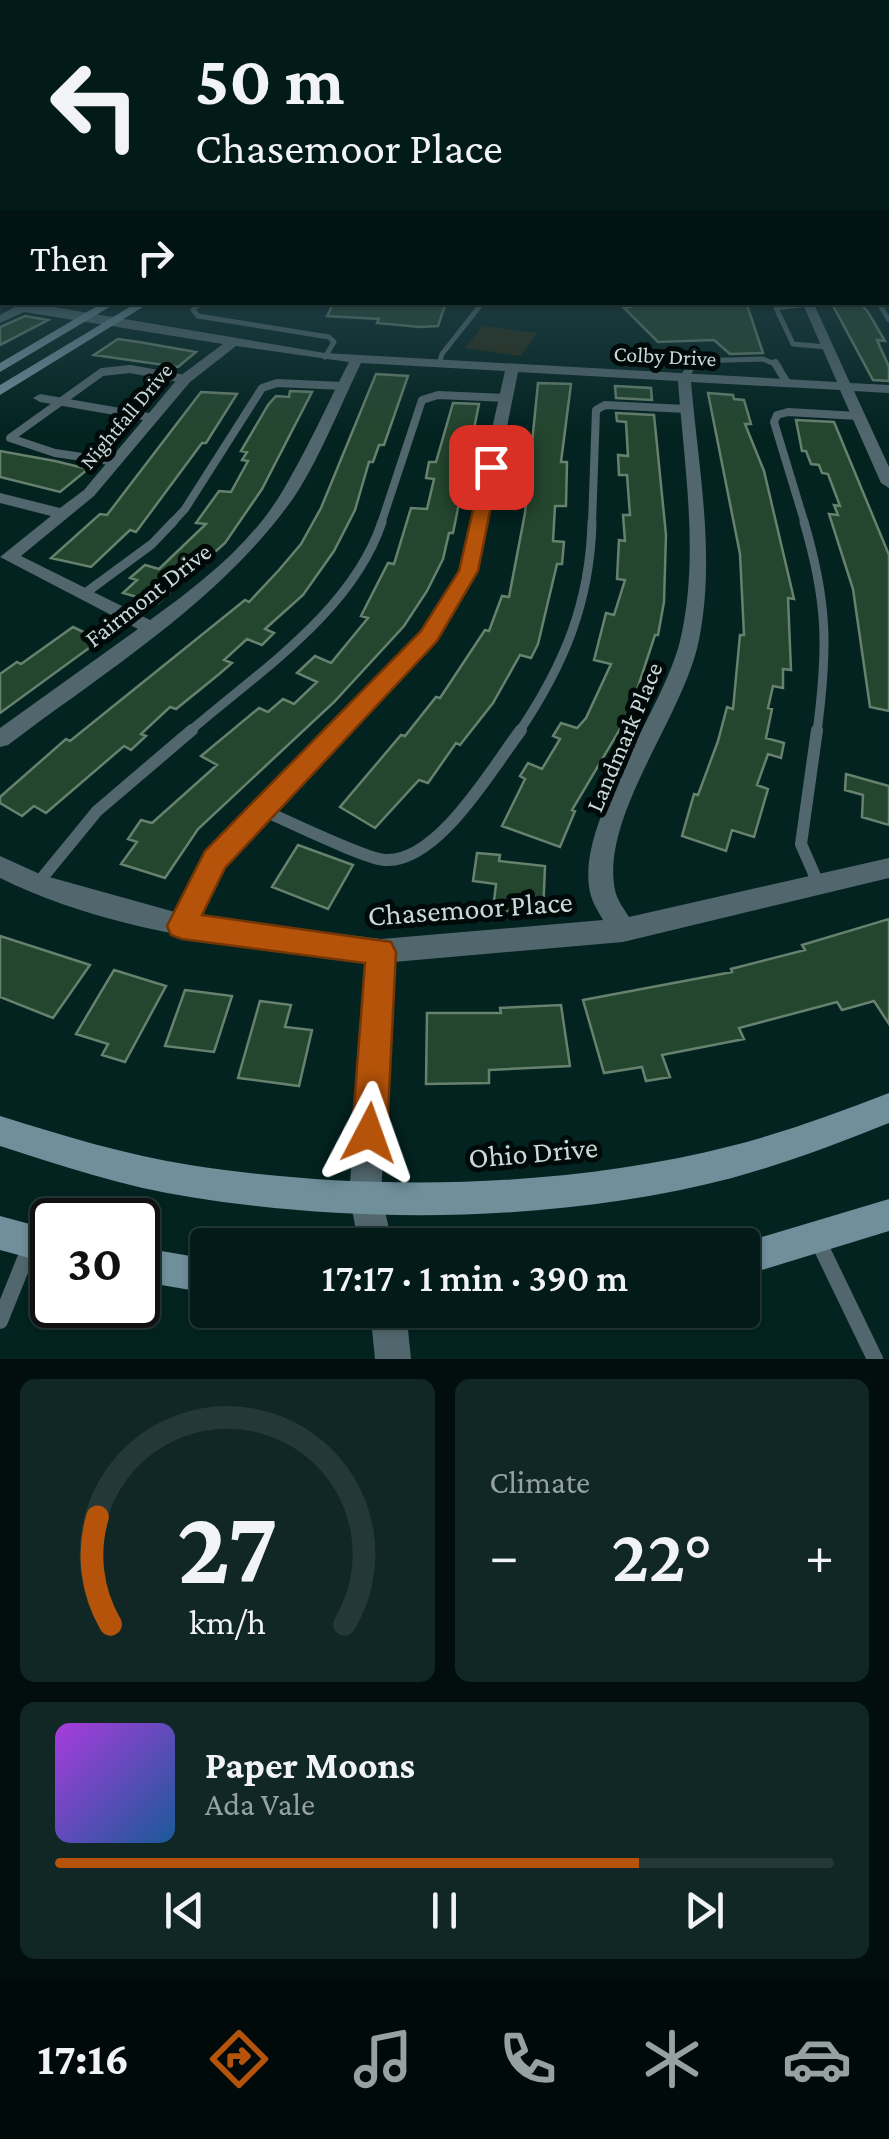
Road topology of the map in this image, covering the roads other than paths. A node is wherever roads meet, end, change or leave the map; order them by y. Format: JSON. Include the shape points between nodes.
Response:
{"nodes":[{"id":1,"x":25,"y":306,"type":"edge"},
{"id":2,"x":33,"y":306,"type":"edge"},
{"id":3,"x":106,"y":306,"type":"edge"},
{"id":4,"x":139,"y":306,"type":"edge"},
{"id":5,"x":197,"y":306,"type":"edge"},
{"id":6,"x":480,"y":306,"type":"edge"},
{"id":7,"x":779,"y":306,"type":"edge"},
{"id":8,"x":808,"y":306,"type":"edge"},
{"id":9,"x":0,"y":320,"type":"edge"},
{"id":10,"x":84,"y":320,"type":"junction"},
{"id":11,"x":110,"y":324,"type":"junction"},
{"id":12,"x":231,"y":344,"type":"junction"},
{"id":13,"x":827,"y":347,"type":"junction"},
{"id":14,"x":325,"y":357,"type":"junction"},
{"id":15,"x":356,"y":360,"type":"junction"},
{"id":16,"x":439,"y":364,"type":"junction"},
{"id":17,"x":0,"y":368,"type":"edge"},
{"id":18,"x":512,"y":368,"type":"junction"},
{"id":19,"x":185,"y":378,"type":"junction"},
{"id":20,"x":684,"y":378,"type":"junction"},
{"id":21,"x":787,"y":384,"type":"junction"},
{"id":22,"x":343,"y":386,"type":"junction"},
{"id":23,"x":845,"y":387,"type":"junction"},
{"id":24,"x":889,"y":389,"type":"edge"},
{"id":25,"x":0,"y":391,"type":"edge"},
{"id":26,"x":40,"y":398,"type":"dead end"},
{"id":27,"x":506,"y":398,"type":"junction"},
{"id":28,"x":57,"y":401,"type":"junction"},
{"id":29,"x":686,"y":409,"type":"junction"},
{"id":30,"x":858,"y":416,"type":"junction"},
{"id":31,"x":152,"y":418,"type":"junction"},
{"id":32,"x":118,"y":462,"type":"junction"},
{"id":33,"x":889,"y":482,"type":"edge"},
{"id":34,"x":0,"y":498,"type":"edge"},
{"id":35,"x":63,"y":514,"type":"junction"},
{"id":36,"x":84,"y":594,"type":"junction"},
{"id":37,"x":150,"y":627,"type":"junction"},
{"id":38,"x":0,"y":739,"type":"edge"},
{"id":39,"x":261,"y":809,"type":"junction"},
{"id":40,"x":0,"y":866,"type":"edge"},
{"id":41,"x":889,"y":868,"type":"edge"},
{"id":42,"x":37,"y":884,"type":"junction"},
{"id":43,"x":818,"y":884,"type":"junction"},
{"id":44,"x":182,"y":926,"type":"junction"},
{"id":45,"x":623,"y":930,"type":"junction"},
{"id":46,"x":381,"y":952,"type":"junction"},
{"id":47,"x":889,"y":1108,"type":"edge"},
{"id":48,"x":0,"y":1131,"type":"edge"},
{"id":49,"x":365,"y":1196,"type":"junction"},
{"id":50,"x":889,"y":1215,"type":"edge"},
{"id":51,"x":372,"y":1228,"type":"edge"},
{"id":52,"x":817,"y":1238,"type":"junction"},
{"id":53,"x":28,"y":1241,"type":"edge"},
{"id":54,"x":760,"y":1255,"type":"edge"},
{"id":55,"x":160,"y":1268,"type":"edge"},
{"id":56,"x":190,"y":1273,"type":"edge"},
{"id":57,"x":0,"y":1321,"type":"edge"},
{"id":58,"x":390,"y":1328,"type":"edge"},
{"id":59,"x":393,"y":1359,"type":"edge"},
{"id":60,"x":875,"y":1359,"type":"edge"}],
"edges":[{"from":1,"to":9,"type":"street"},
{"from":2,"to":10,"type":"street","name":"Colby Drive"},
{"from":3,"to":10,"type":"main road"},
{"from":4,"to":11,"type":"main road"},
{"from":5,"to":14,"type":"lane","via":[[198,316],[329,336],[334,342]]},
{"from":6,"to":16,"type":"lane"},
{"from":7,"to":13,"type":"lane","via":[[793,344]]},
{"from":8,"to":13,"type":"street"},
{"from":10,"to":11,"type":"street","name":"Colby Drive"},
{"from":10,"to":17,"type":"main road"},
{"from":11,"to":12,"type":"street","name":"Colby Drive"},
{"from":11,"to":25,"type":"main road"},
{"from":12,"to":14,"type":"street","name":"Colby Drive"},
{"from":12,"to":19,"type":"street","name":"Nightfall Drive"},
{"from":13,"to":23,"type":"street"},
{"from":14,"to":15,"type":"street","name":"Colby Drive"},
{"from":15,"to":16,"type":"street","name":"Colby Drive"},
{"from":15,"to":22,"type":"street","name":"Fairmont Drive"},
{"from":16,"to":18,"type":"street","name":"Colby Drive"},
{"from":18,"to":20,"type":"street","name":"Colby Drive"},
{"from":18,"to":27,"type":"street"},
{"from":19,"to":28,"type":"lane","via":[[111,369]]},
{"from":19,"to":31,"type":"street","name":"Nightfall Drive"},
{"from":20,"to":21,"type":"street","name":"Colby Drive"},
{"from":20,"to":21,"type":"lane","via":[[694,361],[763,359],[780,366]]},
{"from":20,"to":29,"type":"street","name":"Landmark Place"},
{"from":21,"to":23,"type":"street","name":"Colby Drive"},
{"from":22,"to":36,"type":"lane","via":[[262,388],[176,519]]},
{"from":22,"to":37,"type":"street","name":"Fairmont Drive","via":[[288,495],[252,542]]},
{"from":23,"to":24,"type":"street","name":"Colby Drive"},
{"from":23,"to":30,"type":"street"},
{"from":26,"to":28,"type":"street"},
{"from":27,"to":39,"type":"street","via":[[468,571],[429,636]]},
{"from":27,"to":42,"type":"lane","via":[[422,400],[375,543],[326,615],[97,811]]},
{"from":28,"to":31,"type":"street"},
{"from":28,"to":32,"type":"lane","via":[[12,441]]},
{"from":29,"to":39,"type":"lane","via":[[604,404],[596,410],[592,569],[567,651],[521,729],[448,826],[418,853],[384,860]]},
{"from":29,"to":45,"type":"street","name":"Landmark Place","via":[[695,548],[690,639],[601,856],[603,892]]},
{"from":30,"to":33,"type":"street"},
{"from":30,"to":43,"type":"lane","via":[[788,412],[774,422],[820,576],[827,657],[800,844]]},
{"from":31,"to":32,"type":"street","name":"Nightfall Drive"},
{"from":32,"to":35,"type":"street","name":"Nightfall Drive"},
{"from":34,"to":35,"type":"street"},
{"from":35,"to":36,"type":"street","name":"Nightfall Drive","via":[[9,556]]},
{"from":36,"to":37,"type":"street"},
{"from":37,"to":38,"type":"street","name":"Fairmont Drive"},
{"from":39,"to":44,"type":"street","via":[[215,860]]},
{"from":40,"to":42,"type":"street","name":"Chasemoor Place"},
{"from":41,"to":43,"type":"street","name":"Chasemoor Place"},
{"from":42,"to":44,"type":"street","name":"Chasemoor Place"},
{"from":43,"to":45,"type":"street","name":"Chasemoor Place"},
{"from":44,"to":46,"type":"street","name":"Chasemoor Place"},
{"from":45,"to":46,"type":"street","name":"Chasemoor Place"},
{"from":46,"to":49,"type":"street"},
{"from":47,"to":49,"type":"main road","name":"Ohio Drive","via":[[795,1144],[627,1181],[480,1196]]},
{"from":48,"to":49,"type":"main road","name":"Ohio Drive","via":[[192,1182]]},
{"from":49,"to":51,"type":"street"},
{"from":50,"to":52,"type":"main road"},
{"from":52,"to":54,"type":"main road"},
{"from":52,"to":60,"type":"lane"},
{"from":53,"to":57,"type":"lane"},
{"from":55,"to":56,"type":"main road"},
{"from":58,"to":59,"type":"street"}]}
